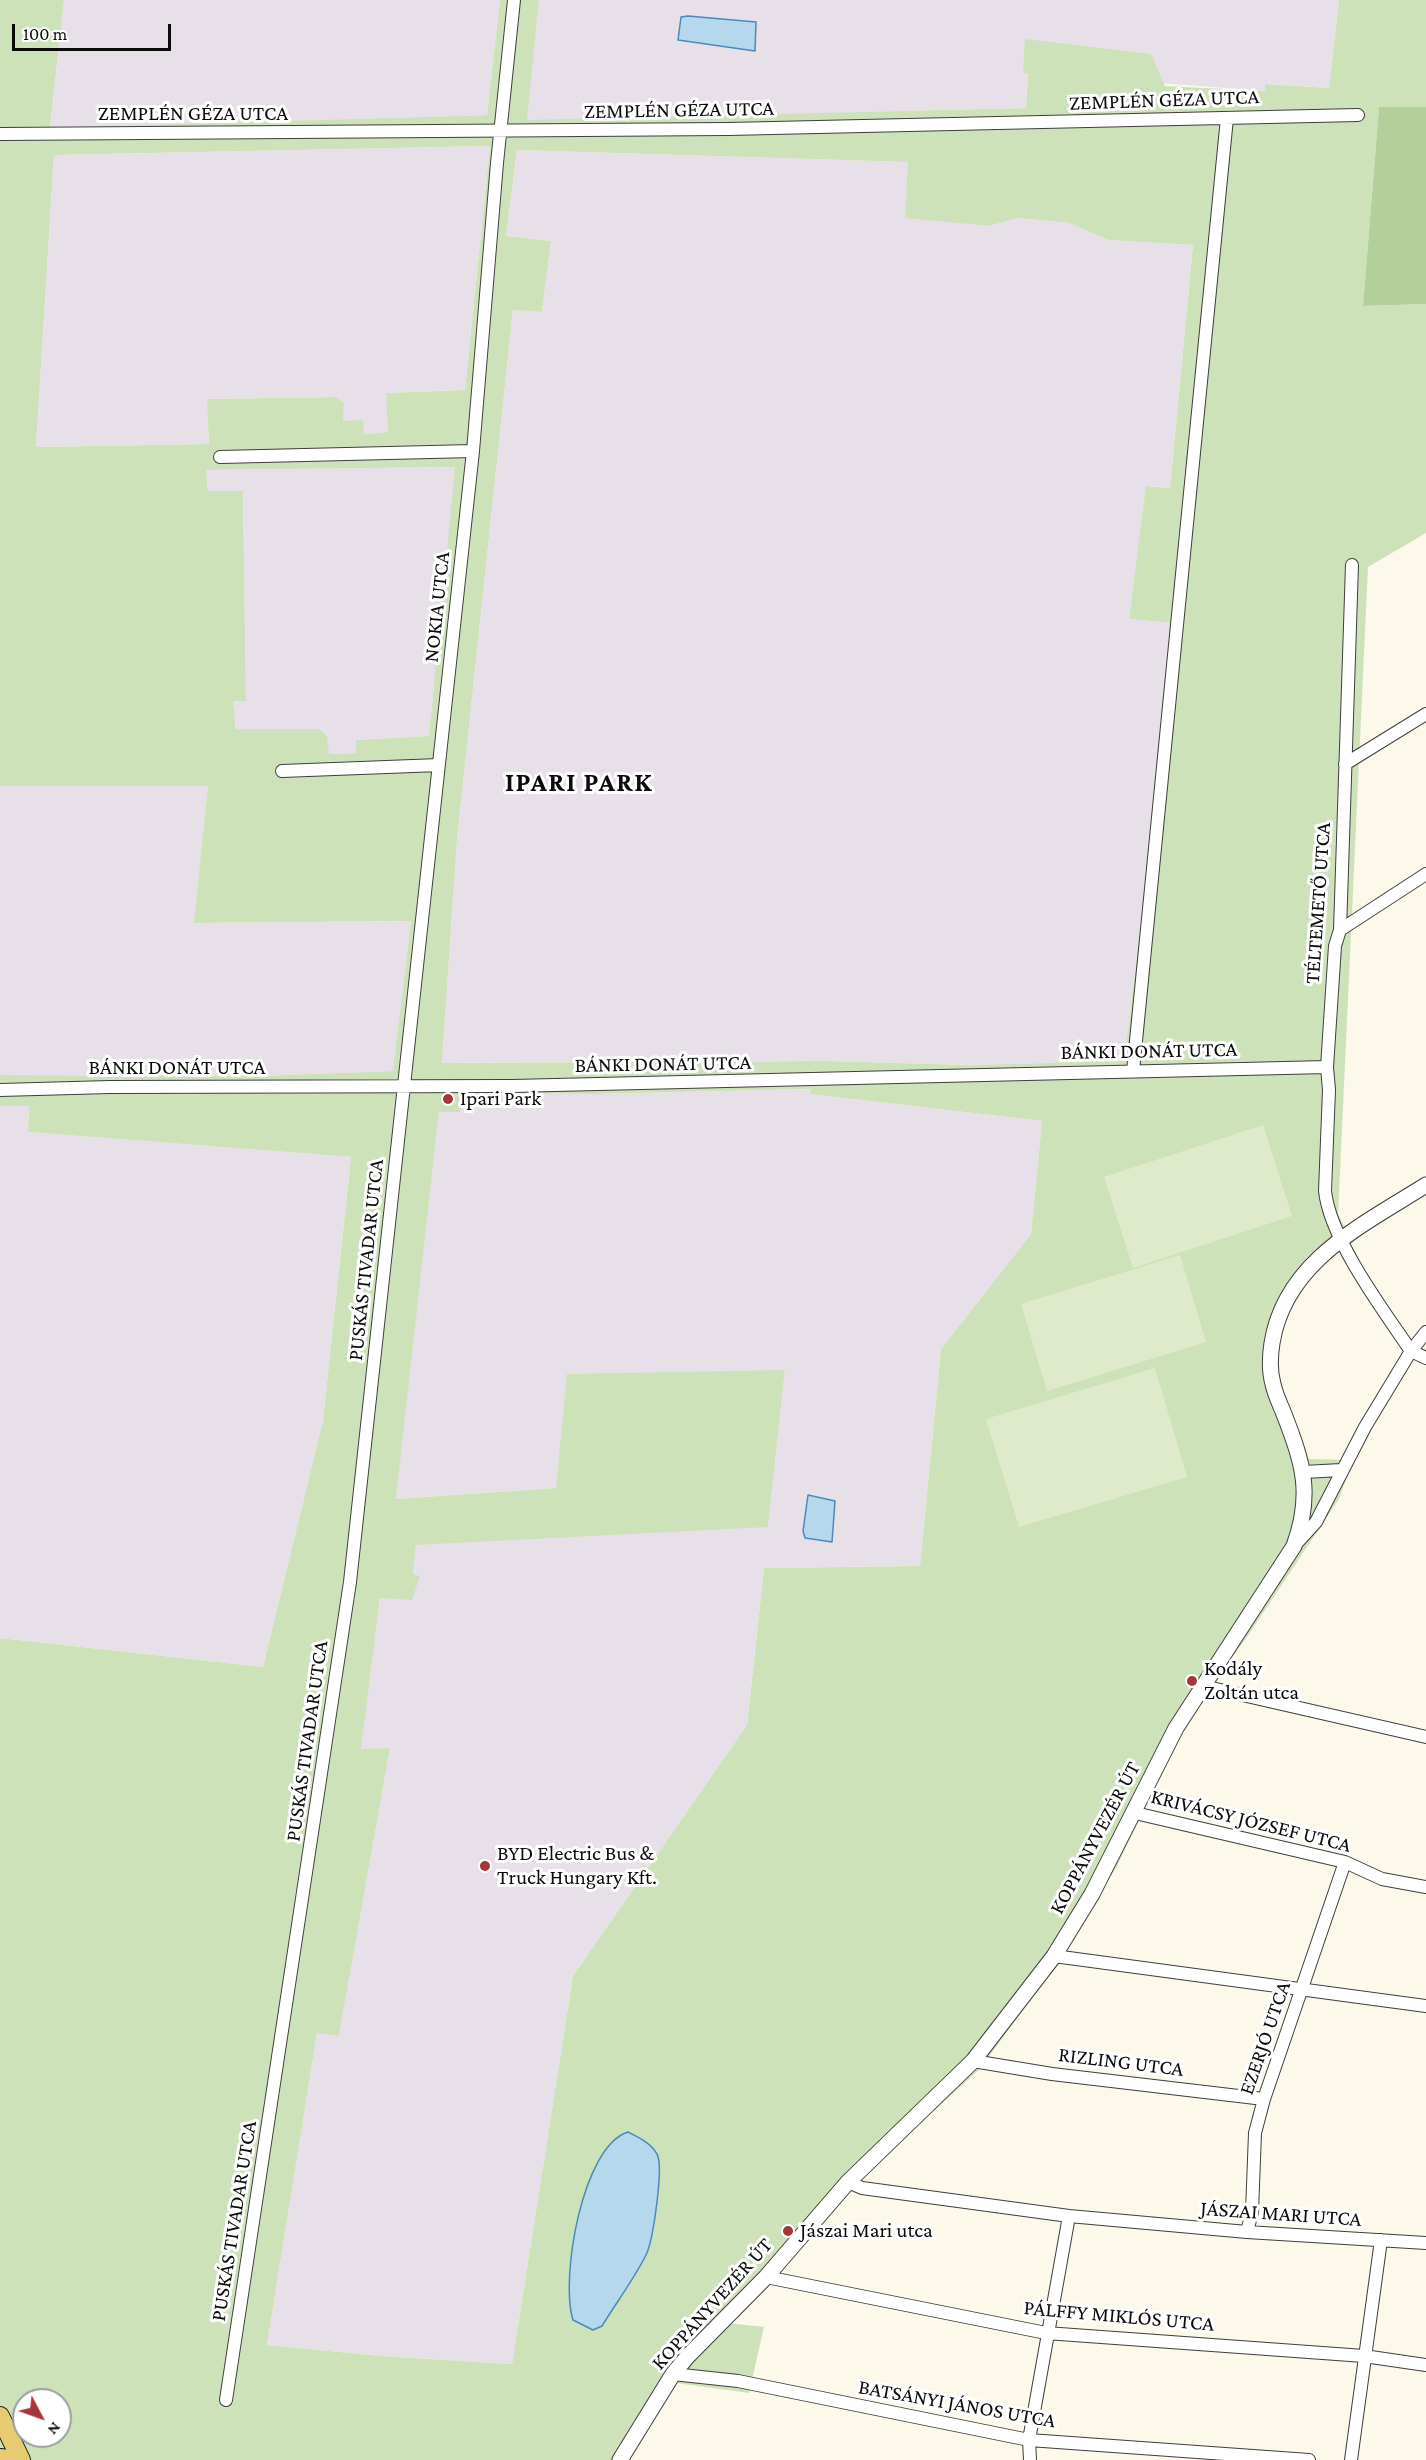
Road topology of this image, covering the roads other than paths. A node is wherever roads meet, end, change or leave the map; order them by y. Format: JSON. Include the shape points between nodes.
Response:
{"nodes":[{"id":1,"x":514,"y":0,"type":"edge"},
{"id":2,"x":1358,"y":115,"type":"dead end"},
{"id":3,"x":1227,"y":118,"type":"junction"},
{"id":4,"x":500,"y":132,"type":"junction"},
{"id":5,"x":0,"y":134,"type":"edge"},
{"id":6,"x":473,"y":451,"type":"junction"},
{"id":7,"x":220,"y":457,"type":"dead end"},
{"id":8,"x":1352,"y":565,"type":"dead end"},
{"id":9,"x":1426,"y":714,"type":"edge"},
{"id":10,"x":1345,"y":764,"type":"junction"},
{"id":11,"x":439,"y":765,"type":"junction"},
{"id":12,"x":282,"y":771,"type":"dead end"},
{"id":13,"x":1426,"y":874,"type":"edge"},
{"id":14,"x":1340,"y":930,"type":"junction"},
{"id":15,"x":1327,"y":1067,"type":"junction"},
{"id":16,"x":1133,"y":1071,"type":"junction"},
{"id":17,"x":404,"y":1085,"type":"junction"},
{"id":18,"x":0,"y":1090,"type":"edge"},
{"id":19,"x":1426,"y":1185,"type":"edge"},
{"id":20,"x":1340,"y":1240,"type":"junction"},
{"id":21,"x":1426,"y":1332,"type":"edge"},
{"id":22,"x":1411,"y":1351,"type":"junction"},
{"id":23,"x":1426,"y":1358,"type":"edge"},
{"id":24,"x":1341,"y":1470,"type":"junction"},
{"id":25,"x":1304,"y":1472,"type":"junction"},
{"id":26,"x":1294,"y":1546,"type":"junction"},
{"id":27,"x":1203,"y":1686,"type":"junction"},
{"id":28,"x":1426,"y":1737,"type":"edge"},
{"id":29,"x":1135,"y":1813,"type":"junction"},
{"id":30,"x":1345,"y":1862,"type":"junction"},
{"id":31,"x":1426,"y":1887,"type":"edge"},
{"id":32,"x":1053,"y":1956,"type":"junction"},
{"id":33,"x":1302,"y":1990,"type":"junction"},
{"id":34,"x":1426,"y":2006,"type":"edge"},
{"id":35,"x":973,"y":2061,"type":"junction"},
{"id":36,"x":1264,"y":2099,"type":"junction"},
{"id":37,"x":848,"y":2182,"type":"junction"},
{"id":38,"x":1069,"y":2216,"type":"junction"},
{"id":39,"x":1247,"y":2232,"type":"junction"},
{"id":40,"x":1381,"y":2240,"type":"junction"},
{"id":41,"x":1426,"y":2243,"type":"edge"},
{"id":42,"x":766,"y":2277,"type":"junction"},
{"id":43,"x":1047,"y":2333,"type":"junction"},
{"id":44,"x":1364,"y":2356,"type":"junction"},
{"id":45,"x":1426,"y":2365,"type":"edge"},
{"id":46,"x":673,"y":2374,"type":"junction"},
{"id":47,"x":226,"y":2400,"type":"dead end"},
{"id":48,"x":0,"y":2416,"type":"edge"},
{"id":49,"x":1029,"y":2440,"type":"junction"},
{"id":50,"x":0,"y":2458,"type":"edge"},
{"id":51,"x":15,"y":2460,"type":"edge"},
{"id":52,"x":21,"y":2460,"type":"edge"},
{"id":53,"x":620,"y":2460,"type":"edge"},
{"id":54,"x":1030,"y":2460,"type":"edge"},
{"id":55,"x":1309,"y":2460,"type":"edge"},
{"id":56,"x":1352,"y":2460,"type":"edge"}],
"edges":[{"from":1,"to":4,"type":"street","name":"NOKIA UTCA"},
{"from":2,"to":3,"type":"street","name":"ZEMPLÉN GÉZA UTCA"},
{"from":3,"to":4,"type":"street","name":"ZEMPLÉN GÉZA UTCA"},
{"from":3,"to":16,"type":"street"},
{"from":4,"to":5,"type":"street","name":"ZEMPLÉN GÉZA UTCA"},
{"from":4,"to":6,"type":"street","name":"NOKIA UTCA"},
{"from":6,"to":7,"type":"street"},
{"from":6,"to":11,"type":"street","name":"NOKIA UTCA"},
{"from":8,"to":10,"type":"street","name":"TÉLTEMETŐ UTCA"},
{"from":9,"to":10,"type":"street"},
{"from":10,"to":14,"type":"street","name":"TÉLTEMETŐ UTCA"},
{"from":11,"to":12,"type":"street"},
{"from":11,"to":17,"type":"street","name":"NOKIA UTCA"},
{"from":13,"to":14,"type":"street"},
{"from":14,"to":15,"type":"street","name":"TÉLTEMETŐ UTCA","via":[[1335,946]]},
{"from":15,"to":16,"type":"street","name":"BÁNKI DONÁT UTCA"},
{"from":15,"to":20,"type":"street","name":"TÉLTEMETŐ UTCA","via":[[1325,1191]]},
{"from":16,"to":17,"type":"street","name":"BÁNKI DONÁT UTCA"},
{"from":17,"to":18,"type":"street","name":"BÁNKI DONÁT UTCA"},
{"from":17,"to":47,"type":"street","name":"PUSKÁS TIVADAR UTCA","via":[[350,1582]]},
{"from":19,"to":20,"type":"street","name":"KOPPÁNYVEZÉR ÚT"},
{"from":20,"to":22,"type":"street","name":"TÉLTEMETŐ UTCA"},
{"from":20,"to":25,"type":"street","name":"KOPPÁNYVEZÉR ÚT","via":[[1317,1259],[1293,1288],[1274,1329],[1272,1383]]},
{"from":21,"to":22,"type":"street"},
{"from":22,"to":23,"type":"street"},
{"from":22,"to":24,"type":"street"},
{"from":24,"to":25,"type":"street"},
{"from":24,"to":26,"type":"street","via":[[1316,1522]]},
{"from":25,"to":26,"type":"street","name":"KOPPÁNYVEZÉR ÚT","via":[[1305,1509]]},
{"from":26,"to":27,"type":"street","name":"KOPPÁNYVEZÉR ÚT"},
{"from":27,"to":28,"type":"street"},
{"from":27,"to":29,"type":"street","name":"KOPPÁNYVEZÉR ÚT","via":[[1176,1728]]},
{"from":29,"to":30,"type":"street","name":"KRIVÁCSY JÓZSEF UTCA"},
{"from":29,"to":32,"type":"street","name":"KOPPÁNYVEZÉR ÚT"},
{"from":30,"to":31,"type":"street","name":"KRIVÁCSY JÓZSEF UTCA","via":[[1382,1879]]},
{"from":30,"to":33,"type":"street","name":"EZERJÓ UTCA"},
{"from":32,"to":33,"type":"street"},
{"from":32,"to":35,"type":"street","name":"KOPPÁNYVEZÉR ÚT"},
{"from":33,"to":34,"type":"street"},
{"from":33,"to":36,"type":"street","name":"EZERJÓ UTCA"},
{"from":35,"to":36,"type":"street","name":"RIZLING UTCA"},
{"from":35,"to":37,"type":"street","name":"KOPPÁNYVEZÉR ÚT"},
{"from":36,"to":39,"type":"street","name":"EZERJÓ UTCA","via":[[1255,2133],[1252,2212]]},
{"from":37,"to":38,"type":"street","name":"JÁSZAI MARI UTCA","via":[[862,2188]]},
{"from":37,"to":42,"type":"street","name":"KOPPÁNYVEZÉR ÚT"},
{"from":38,"to":39,"type":"street","name":"JÁSZAI MARI UTCA"},
{"from":38,"to":43,"type":"street"},
{"from":39,"to":40,"type":"street","name":"JÁSZAI MARI UTCA"},
{"from":40,"to":41,"type":"street","name":"JÁSZAI MARI UTCA"},
{"from":40,"to":44,"type":"street"},
{"from":42,"to":43,"type":"street","name":"PÁLFFY MIKLÓS UTCA"},
{"from":42,"to":46,"type":"street","name":"KOPPÁNYVEZÉR ÚT"},
{"from":43,"to":44,"type":"street","name":"PÁLFFY MIKLÓS UTCA"},
{"from":43,"to":49,"type":"street"},
{"from":44,"to":45,"type":"street","name":"PÁLFFY MIKLÓS UTCA"},
{"from":44,"to":56,"type":"street"},
{"from":46,"to":49,"type":"street","name":"BATSÁNYI JÁNOS UTCA","via":[[738,2381]]},
{"from":46,"to":53,"type":"street","name":"KOPPÁNYVEZÉR ÚT"},
{"from":48,"to":52,"type":"main road"},
{"from":49,"to":54,"type":"street"},
{"from":49,"to":55,"type":"street","name":"BATSÁNYI JÁNOS UTCA"},
{"from":50,"to":51,"type":"main road"}]}
